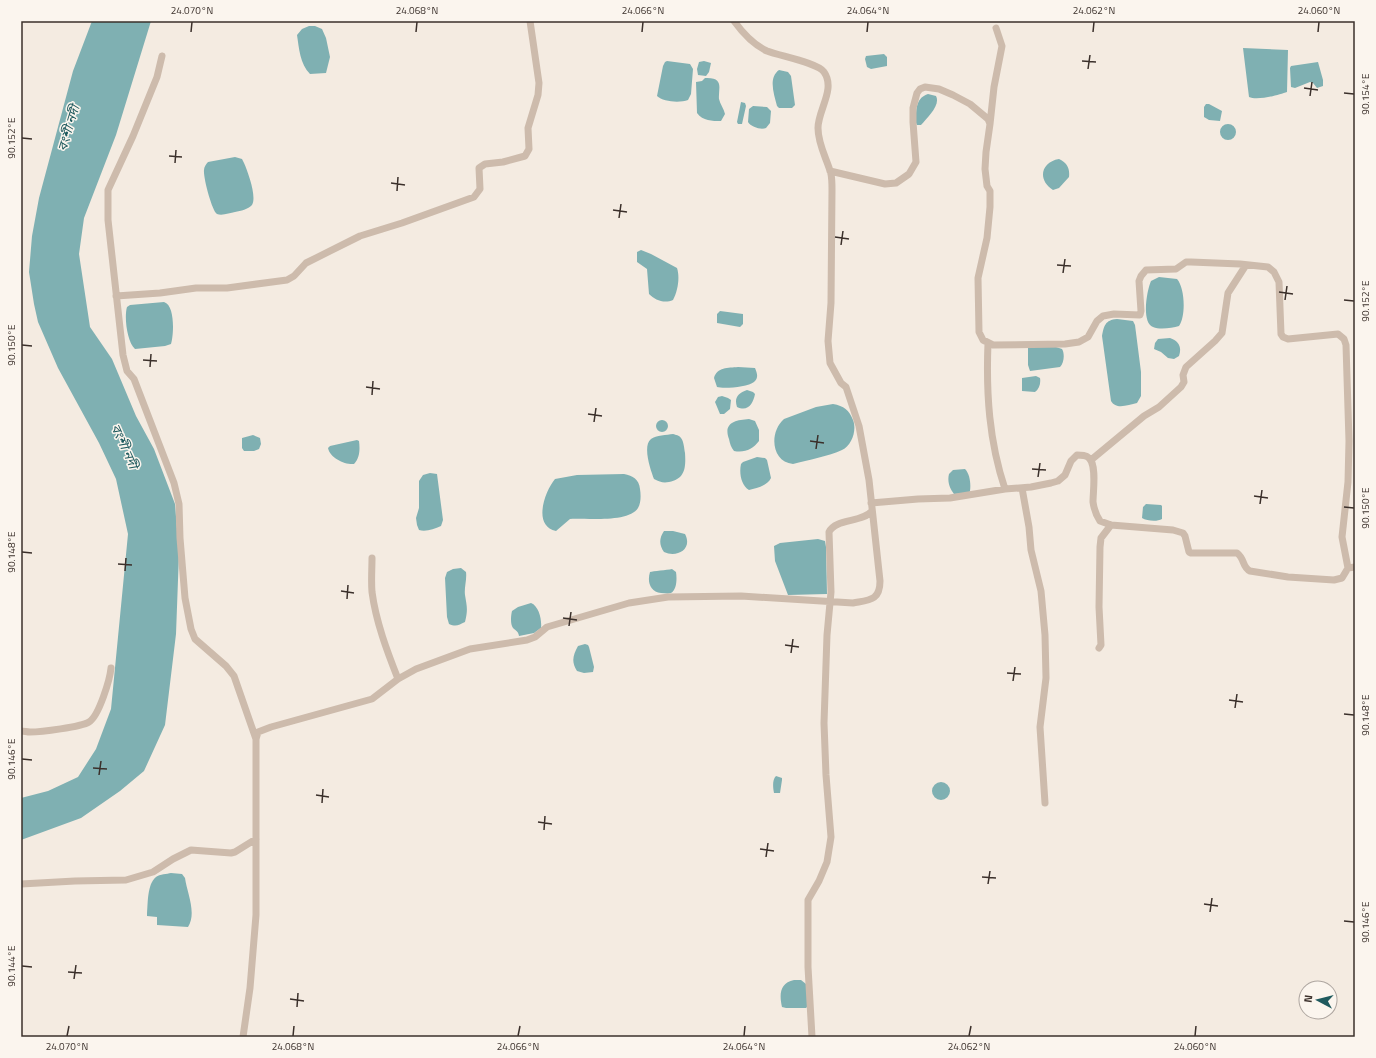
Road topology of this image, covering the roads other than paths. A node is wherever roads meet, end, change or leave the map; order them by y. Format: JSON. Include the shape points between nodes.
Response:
{"nodes":[{"id":1,"x":530,"y":21,"type":"edge"},
{"id":2,"x":734,"y":21,"type":"edge"},
{"id":3,"x":996,"y":28,"type":"dead end"},
{"id":4,"x":162,"y":56,"type":"dead end"},
{"id":5,"x":990,"y":124,"type":"junction"},
{"id":6,"x":830,"y":171,"type":"junction"},
{"id":7,"x":1246,"y":265,"type":"junction"},
{"id":8,"x":116,"y":296,"type":"junction"},
{"id":9,"x":988,"y":343,"type":"junction"},
{"id":10,"x":1091,"y":460,"type":"junction"},
{"id":11,"x":1004,"y":488,"type":"junction"},
{"id":12,"x":1022,"y":488,"type":"junction"},
{"id":13,"x":872,"y":507,"type":"junction"},
{"id":14,"x":1111,"y":524,"type":"junction"},
{"id":15,"x":372,"y":558,"type":"dead end"},
{"id":16,"x":1351,"y":568,"type":"edge"},
{"id":17,"x":830,"y":602,"type":"junction"},
{"id":18,"x":1099,"y":648,"type":"dead end"},
{"id":19,"x":111,"y":668,"type":"dead end"},
{"id":20,"x":398,"y":679,"type":"junction"},
{"id":21,"x":21,"y":731,"type":"edge"},
{"id":22,"x":256,"y":739,"type":"junction"},
{"id":23,"x":1046,"y":803,"type":"dead end"},
{"id":24,"x":256,"y":839,"type":"junction"},
{"id":25,"x":21,"y":884,"type":"edge"},
{"id":26,"x":243,"y":1037,"type":"edge"},
{"id":27,"x":812,"y":1037,"type":"edge"}],
"edges":[{"from":1,"to":8,"type":"street","via":[[539,83],[537,102],[528,128],[529,149],[525,156],[485,164],[479,168],[480,189],[474,197],[360,236],[306,263],[287,280],[227,288],[196,288]]},
{"from":2,"to":6,"type":"street","via":[[766,51],[810,64],[824,71],[828,84],[818,128],[821,149]]},
{"from":3,"to":5,"type":"street","via":[[1002,46]]},
{"from":4,"to":8,"type":"street","via":[[157,77],[108,190],[108,220]]},
{"from":5,"to":6,"type":"street","via":[[988,119],[970,104],[939,89],[925,87],[917,93],[914,103],[916,162],[909,174],[896,183],[885,184]]},
{"from":5,"to":9,"type":"street","via":[[985,169],[990,191],[990,207],[987,238],[978,278],[979,332]]},
{"from":6,"to":13,"type":"street","via":[[833,207],[828,341],[830,362],[838,379],[846,387],[859,426]]},
{"from":7,"to":9,"type":"street","via":[[1186,262],[1176,270],[1146,270],[1139,281],[1140,315],[1103,316],[1088,337],[1079,342],[998,346]]},
{"from":7,"to":10,"type":"street","via":[[1228,293],[1222,333],[1186,366],[1181,387]]},
{"from":7,"to":16,"type":"street","via":[[1268,267],[1274,272],[1279,282],[1283,338],[1338,334],[1344,338],[1349,441],[1342,537]]},
{"from":8,"to":22,"type":"street","via":[[127,371],[134,379],[180,504],[185,598],[191,630],[195,639],[234,676]]},
{"from":9,"to":11,"type":"street","via":[[989,415],[997,464]]},
{"from":10,"to":12,"type":"street","via":[[1088,456],[1077,455],[1071,461],[1065,475],[1058,481]]},
{"from":10,"to":14,"type":"street","via":[[1096,514],[1100,521]]},
{"from":11,"to":12,"type":"street"},
{"from":11,"to":13,"type":"street","via":[[950,498],[918,499]]},
{"from":12,"to":23,"type":"street","via":[[1041,591],[1046,635],[1046,678],[1040,727]]},
{"from":13,"to":17,"type":"street","via":[[866,516],[834,526],[829,532]]},
{"from":13,"to":17,"type":"street","via":[[880,581],[877,596],[853,603]]},
{"from":14,"to":16,"type":"street","via":[[1180,532],[1185,536],[1189,552],[1237,553],[1242,556],[1250,572],[1334,580],[1342,578]]},
{"from":14,"to":18,"type":"street","via":[[1101,538],[1100,547]]},
{"from":15,"to":20,"type":"street","via":[[374,604]]},
{"from":17,"to":20,"type":"street","via":[[740,596],[668,597],[629,603],[547,627],[535,638],[470,649],[416,669]]},
{"from":17,"to":27,"type":"street","via":[[824,723],[831,837],[827,862],[808,900]]},
{"from":19,"to":21,"type":"street","via":[[98,707],[89,722],[71,727]]},
{"from":20,"to":22,"type":"street","via":[[372,699],[258,732]]},
{"from":22,"to":24,"type":"street"},
{"from":24,"to":25,"type":"street","via":[[231,853],[192,850],[153,872],[126,880]]},
{"from":24,"to":26,"type":"street","via":[[256,926]]}]}
